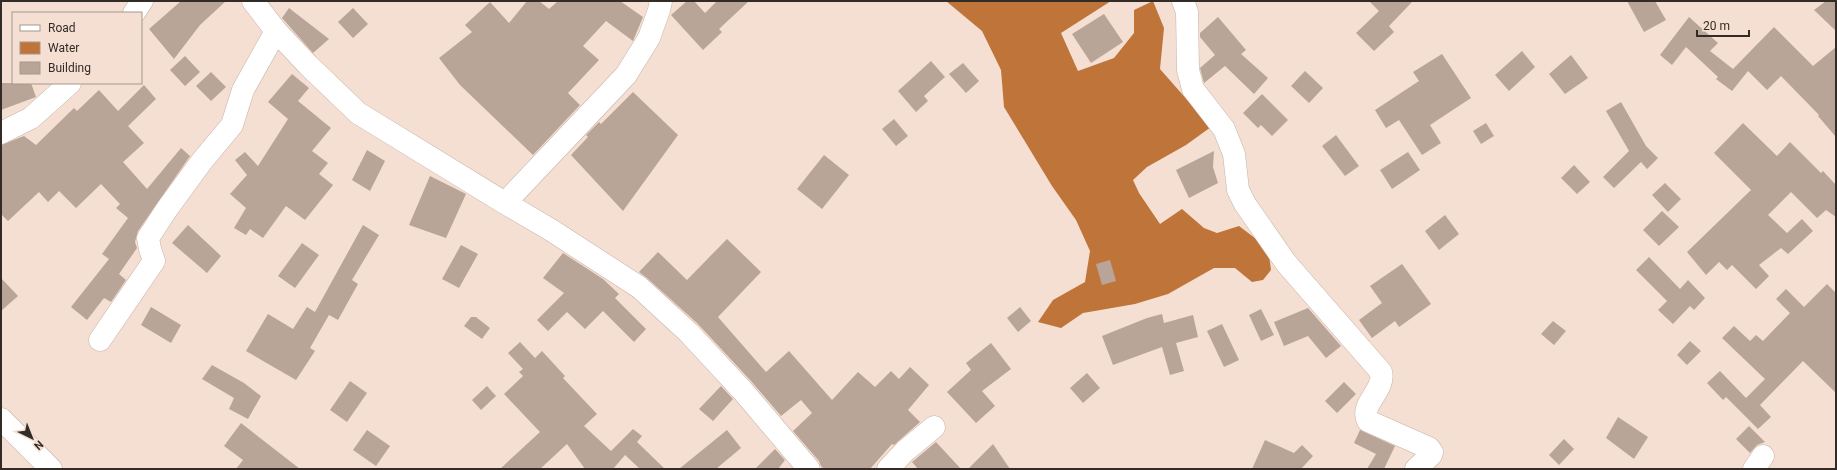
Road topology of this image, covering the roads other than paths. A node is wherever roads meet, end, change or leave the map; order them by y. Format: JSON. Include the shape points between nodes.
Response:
{"nodes":[{"id":1,"x":142,"y":1,"type":"edge"},
{"id":2,"x":253,"y":1,"type":"edge"},
{"id":3,"x":661,"y":1,"type":"edge"},
{"id":4,"x":1183,"y":1,"type":"edge"},
{"id":5,"x":135,"y":12,"type":"edge"},
{"id":6,"x":276,"y":31,"type":"junction"},
{"id":7,"x":69,"y":84,"type":"edge"},
{"id":8,"x":1,"y":133,"type":"edge"},
{"id":9,"x":505,"y":203,"type":"junction"},
{"id":10,"x":100,"y":340,"type":"dead end"},
{"id":11,"x":1,"y":419,"type":"edge"},
{"id":12,"x":934,"y":427,"type":"dead end"},
{"id":13,"x":51,"y":469,"type":"edge"},
{"id":14,"x":809,"y":469,"type":"edge"},
{"id":15,"x":888,"y":469,"type":"edge"},
{"id":16,"x":1416,"y":469,"type":"edge"}],
"edges":[{"from":1,"to":5,"type":"street"},
{"from":2,"to":6,"type":"street"},
{"from":3,"to":9,"type":"street","via":[[649,38],[626,75]]},
{"from":4,"to":16,"type":"street","via":[[1187,12],[1188,70],[1193,89],[1224,129],[1234,154],[1238,190],[1286,264],[1381,372],[1381,385],[1365,416],[1368,421],[1429,448],[1431,455]]},
{"from":6,"to":9,"type":"street","via":[[358,113]]},
{"from":6,"to":10,"type":"street","via":[[243,90],[232,125],[171,203],[148,238],[154,261]]},
{"from":7,"to":8,"type":"street","via":[[31,118]]},
{"from":9,"to":14,"type":"street","via":[[639,287],[694,338]]},
{"from":11,"to":13,"type":"street"},
{"from":12,"to":15,"type":"street"}]}
